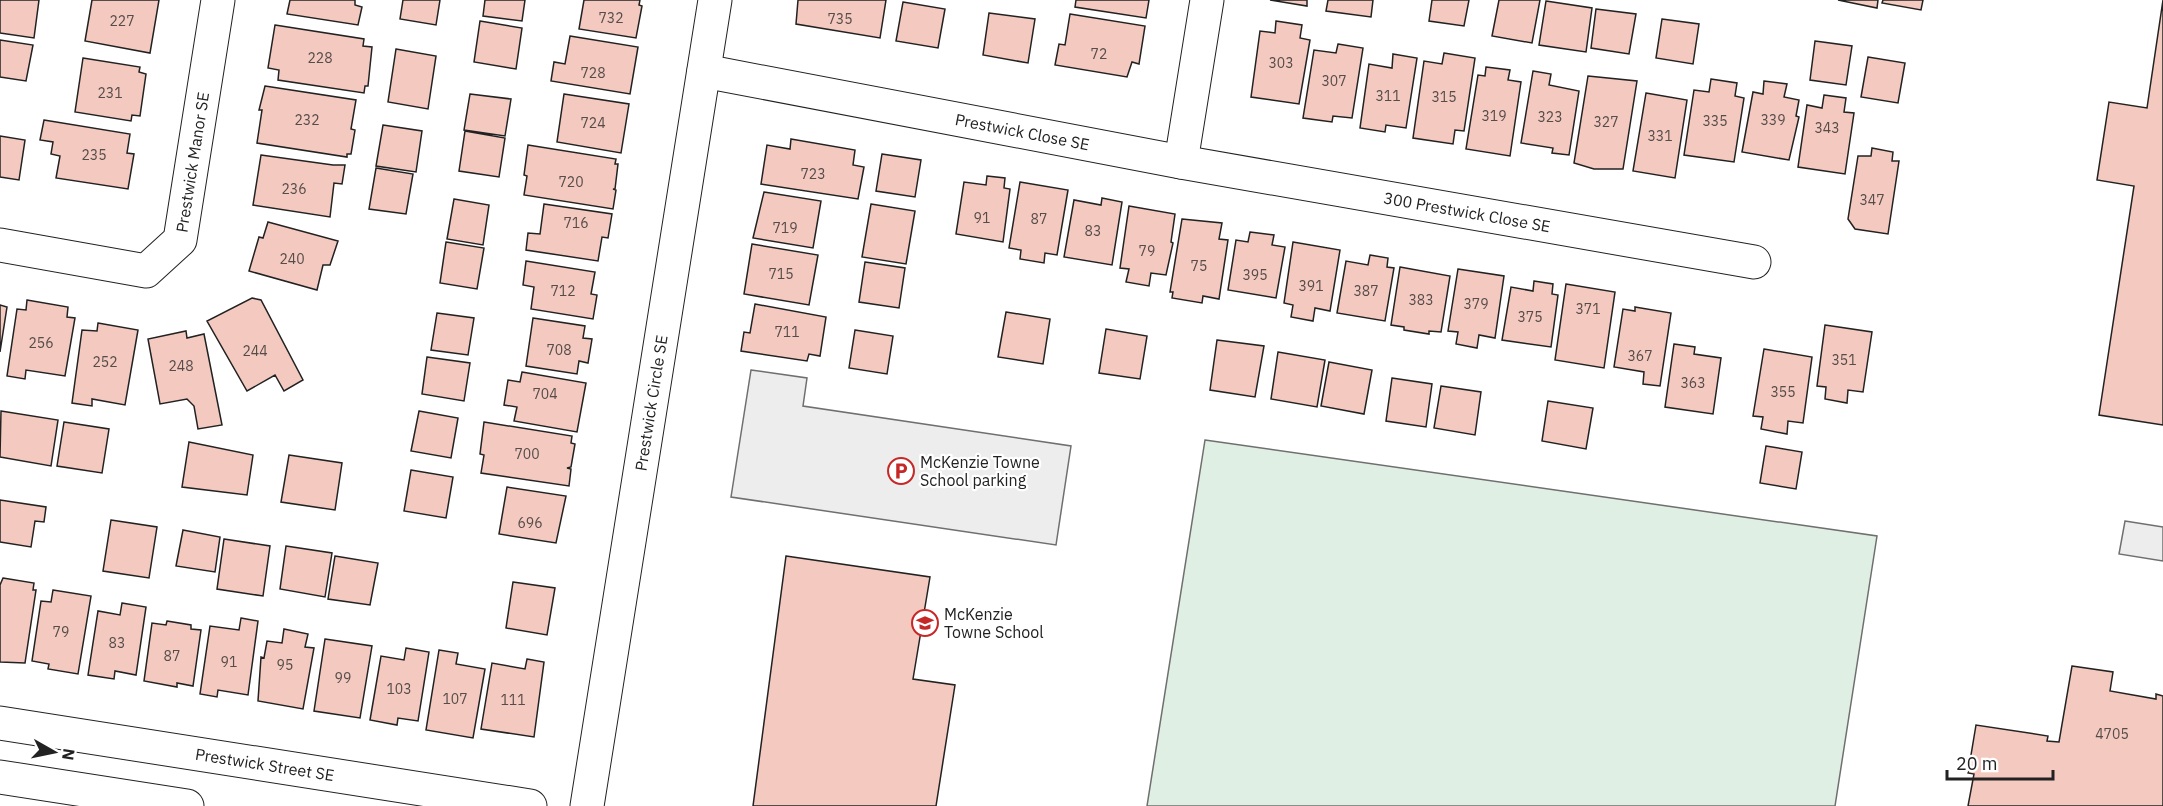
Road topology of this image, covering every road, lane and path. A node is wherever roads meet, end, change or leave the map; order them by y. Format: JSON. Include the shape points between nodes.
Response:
{"nodes":[{"id":1,"x":218,"y":0,"type":"edge"},
{"id":2,"x":715,"y":0,"type":"edge"},
{"id":3,"x":1207,"y":0,"type":"edge"},
{"id":4,"x":704,"y":71,"type":"junction"},
{"id":5,"x":1180,"y":162,"type":"junction"},
{"id":6,"x":0,"y":245,"type":"edge"},
{"id":7,"x":1754,"y":262,"type":"dead end"},
{"id":8,"x":0,"y":723,"type":"edge"},
{"id":9,"x":0,"y":777,"type":"edge"},
{"id":10,"x":187,"y":806,"type":"edge"},
{"id":11,"x":530,"y":806,"type":"edge"},
{"id":12,"x":587,"y":806,"type":"edge"}],
"edges":[{"from":1,"to":6,"type":"street","name":"Prestwick Manor SE","via":[[180,240],[146,271]]},
{"from":2,"to":4,"type":"street","name":"Prestwick Circle SE"},
{"from":3,"to":5,"type":"street"},
{"from":4,"to":5,"type":"street","name":"Prestwick Close SE"},
{"from":4,"to":12,"type":"street","name":"Prestwick Circle SE"},
{"from":5,"to":7,"type":"street","name":"300 Prestwick Close SE"},
{"from":8,"to":11,"type":"street","name":"Prestwick Street SE"},
{"from":9,"to":10,"type":"street"}]}
